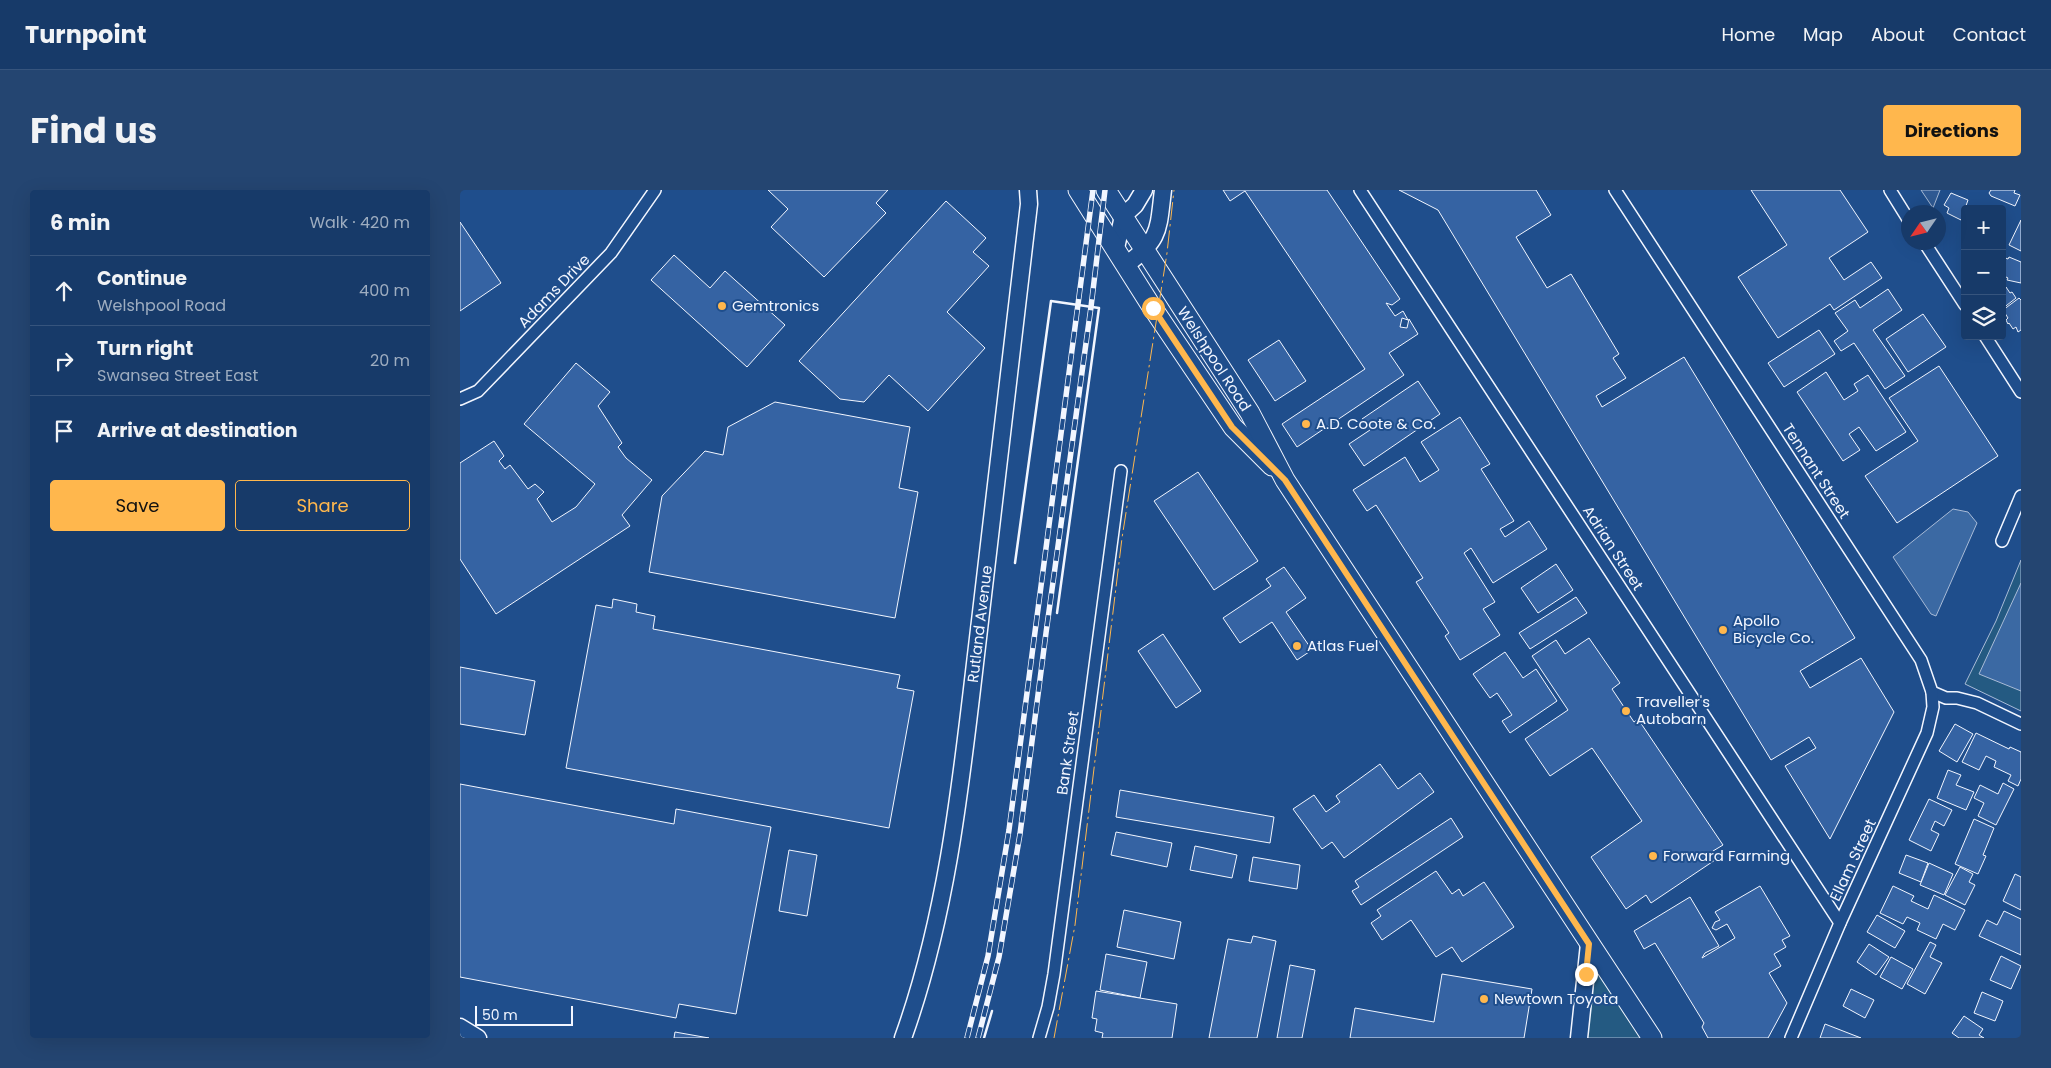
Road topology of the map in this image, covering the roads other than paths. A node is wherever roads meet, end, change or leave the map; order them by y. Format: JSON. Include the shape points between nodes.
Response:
{"nodes":[{"id":1,"x":655,"y":190,"type":"edge"},
{"id":2,"x":1039,"y":190,"type":"edge"},
{"id":3,"x":1078,"y":190,"type":"edge"},
{"id":4,"x":1106,"y":190,"type":"edge"},
{"id":5,"x":1144,"y":190,"type":"edge"},
{"id":6,"x":1163,"y":190,"type":"edge"},
{"id":7,"x":1360,"y":190,"type":"edge"},
{"id":8,"x":1615,"y":190,"type":"edge"},
{"id":9,"x":1890,"y":190,"type":"edge"},
{"id":10,"x":1028,"y":197,"type":"edge"},
{"id":11,"x":1901,"y":207,"type":"edge"},
{"id":12,"x":1123,"y":216,"type":"junction"},
{"id":13,"x":1116,"y":248,"type":"junction"},
{"id":14,"x":1929,"y":250,"type":"edge"},
{"id":15,"x":1144,"y":251,"type":"junction"},
{"id":16,"x":1126,"y":264,"type":"junction"},
{"id":17,"x":1961,"y":299,"type":"edge"},
{"id":18,"x":1988,"y":340,"type":"edge"},
{"id":19,"x":2021,"y":392,"type":"edge"},
{"id":20,"x":460,"y":399,"type":"edge"},
{"id":21,"x":1121,"y":471,"type":"dead end"},
{"id":22,"x":1285,"y":480,"type":"junction"},
{"id":23,"x":2021,"y":496,"type":"edge"},
{"id":24,"x":2002,"y":541,"type":"dead end"},
{"id":25,"x":1932,"y":692,"type":"junction"},
{"id":26,"x":2021,"y":724,"type":"edge"},
{"id":27,"x":1840,"y":923,"type":"junction"},
{"id":28,"x":1589,"y":944,"type":"junction"},
{"id":29,"x":460,"y":1027,"type":"edge"},
{"id":30,"x":478,"y":1038,"type":"edge"},
{"id":31,"x":903,"y":1038,"type":"edge"},
{"id":32,"x":1039,"y":1038,"type":"edge"},
{"id":33,"x":1579,"y":1038,"type":"edge"},
{"id":34,"x":1652,"y":1038,"type":"edge"},
{"id":35,"x":1791,"y":1038,"type":"edge"}],
"edges":[{"from":1,"to":20,"type":"street","name":"Adams Drive","via":[[611,253],[478,391]]},
{"from":2,"to":10,"type":"street","name":"Rutland Avenue"},
{"from":3,"to":13,"type":"main road","name":"Welshpool Road"},
{"from":4,"to":12,"type":"main road","name":"Welshpool Road"},
{"from":5,"to":12,"type":"street"},
{"from":6,"to":15,"type":"street","via":[[1157,232]]},
{"from":7,"to":27,"type":"street","name":"Adrian Street"},
{"from":8,"to":25,"type":"street","name":"Tennant Street","via":[[1921,660]]},
{"from":9,"to":11,"type":"street"},
{"from":10,"to":31,"type":"street","name":"Rutland Avenue","via":[[961,786],[941,902]]},
{"from":12,"to":13,"type":"street"},
{"from":12,"to":15,"type":"main road","name":"Welshpool Road"},
{"from":13,"to":16,"type":"main road","name":"Welshpool Road"},
{"from":14,"to":17,"type":"street"},
{"from":15,"to":16,"type":"street"},
{"from":15,"to":22,"type":"main road","name":"Welshpool Road","via":[[1250,413]]},
{"from":16,"to":22,"type":"main road","name":"Welshpool Road","via":[[1232,427]]},
{"from":18,"to":19,"type":"street"},
{"from":21,"to":32,"type":"street","name":"Bank Street","via":[[1054,974]]},
{"from":22,"to":28,"type":"main road","name":"Welshpool Road"},
{"from":23,"to":24,"type":"street"},
{"from":25,"to":26,"type":"street","via":[[1946,698],[1977,703]]},
{"from":25,"to":27,"type":"street","name":"Ellam Street","via":[[1927,733]]},
{"from":27,"to":35,"type":"street","name":"Ellam Street"},
{"from":28,"to":33,"type":"street"},
{"from":28,"to":34,"type":"main road","name":"Welshpool Road"},
{"from":29,"to":30,"type":"street"}]}
